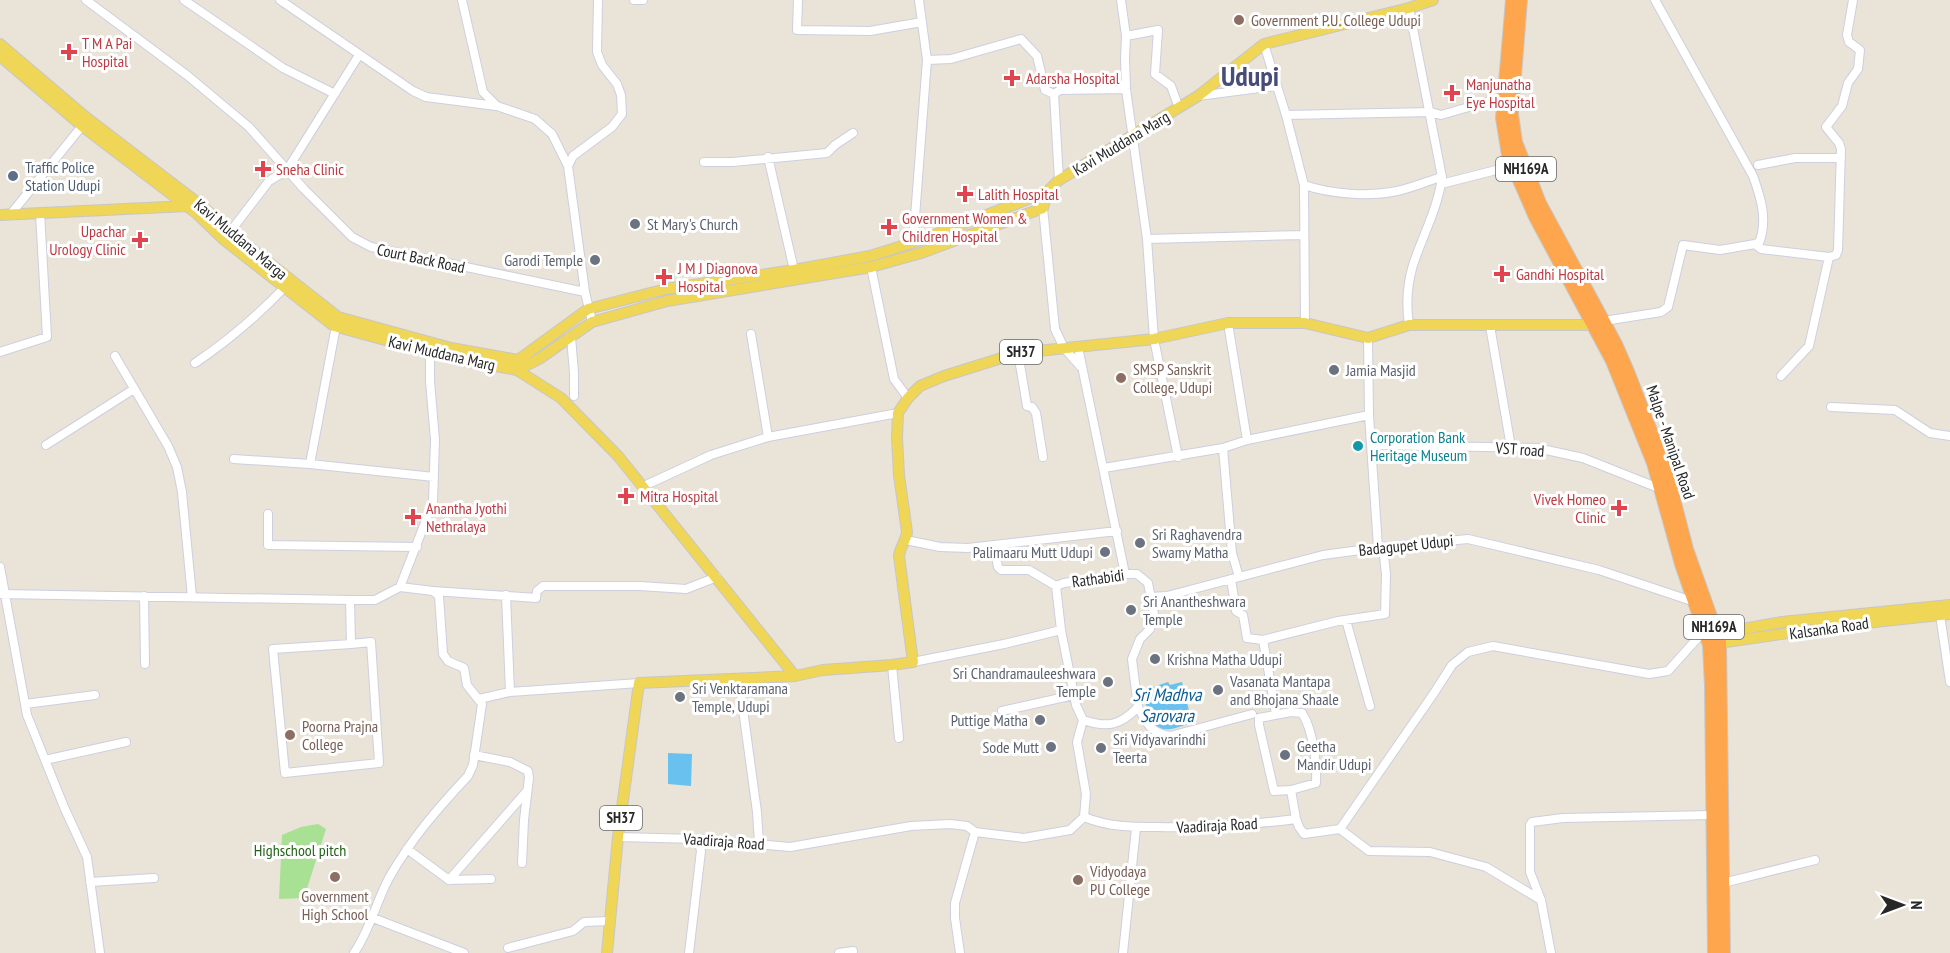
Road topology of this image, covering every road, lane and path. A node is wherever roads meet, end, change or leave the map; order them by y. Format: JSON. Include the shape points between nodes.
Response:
{"nodes":[{"id":1,"x":86,"y":0,"type":"edge"},
{"id":2,"x":184,"y":0,"type":"edge"},
{"id":3,"x":280,"y":0,"type":"edge"},
{"id":4,"x":462,"y":0,"type":"edge"},
{"id":5,"x":598,"y":0,"type":"edge"},
{"id":6,"x":634,"y":0,"type":"edge"},
{"id":7,"x":643,"y":0,"type":"edge"},
{"id":8,"x":798,"y":0,"type":"edge"},
{"id":9,"x":920,"y":0,"type":"edge"},
{"id":10,"x":1121,"y":0,"type":"edge"},
{"id":11,"x":1433,"y":0,"type":"edge"},
{"id":12,"x":1512,"y":0,"type":"edge"},
{"id":13,"x":1521,"y":0,"type":"edge"},
{"id":14,"x":1655,"y":0,"type":"edge"},
{"id":15,"x":1853,"y":0,"type":"edge"},
{"id":16,"x":1409,"y":8,"type":"junction"},
{"id":17,"x":922,"y":22,"type":"junction"},
{"id":18,"x":1126,"y":36,"type":"junction"},
{"id":19,"x":0,"y":44,"type":"edge"},
{"id":20,"x":1264,"y":44,"type":"junction"},
{"id":21,"x":359,"y":55,"type":"junction"},
{"id":22,"x":0,"y":56,"type":"edge"},
{"id":23,"x":927,"y":60,"type":"junction"},
{"id":24,"x":1276,"y":86,"type":"junction"},
{"id":25,"x":1126,"y":89,"type":"junction"},
{"id":26,"x":335,"y":94,"type":"junction"},
{"id":27,"x":1054,"y":94,"type":"junction"},
{"id":28,"x":1198,"y":96,"type":"junction"},
{"id":29,"x":1508,"y":96,"type":"junction"},
{"id":30,"x":496,"y":106,"type":"junction"},
{"id":31,"x":1179,"y":108,"type":"junction"},
{"id":32,"x":1431,"y":112,"type":"junction"},
{"id":33,"x":1286,"y":115,"type":"junction"},
{"id":34,"x":82,"y":126,"type":"junction"},
{"id":35,"x":853,"y":133,"type":"dead end"},
{"id":36,"x":1132,"y":135,"type":"junction"},
{"id":37,"x":768,"y":158,"type":"junction"},
{"id":38,"x":1841,"y":158,"type":"junction"},
{"id":39,"x":704,"y":162,"type":"dead end"},
{"id":40,"x":1518,"y":165,"type":"junction"},
{"id":41,"x":1758,"y":165,"type":"dead end"},
{"id":42,"x":568,"y":166,"type":"junction"},
{"id":43,"x":287,"y":170,"type":"junction"},
{"id":44,"x":1059,"y":180,"type":"junction"},
{"id":45,"x":1442,"y":181,"type":"junction"},
{"id":46,"x":1304,"y":185,"type":"junction"},
{"id":47,"x":1047,"y":192,"type":"junction"},
{"id":48,"x":187,"y":206,"type":"junction"},
{"id":49,"x":202,"y":206,"type":"junction"},
{"id":50,"x":1043,"y":208,"type":"junction"},
{"id":51,"x":40,"y":213,"type":"junction"},
{"id":52,"x":5,"y":215,"type":"edge"},
{"id":53,"x":230,"y":232,"type":"junction"},
{"id":54,"x":1303,"y":236,"type":"junction"},
{"id":55,"x":1147,"y":239,"type":"junction"},
{"id":56,"x":918,"y":241,"type":"junction"},
{"id":57,"x":1755,"y":244,"type":"junction"},
{"id":58,"x":1829,"y":256,"type":"junction"},
{"id":59,"x":871,"y":267,"type":"junction"},
{"id":60,"x":794,"y":270,"type":"junction"},
{"id":61,"x":284,"y":288,"type":"junction"},
{"id":62,"x":585,"y":292,"type":"junction"},
{"id":63,"x":588,"y":309,"type":"junction"},
{"id":64,"x":592,"y":322,"type":"junction"},
{"id":65,"x":1228,"y":323,"type":"junction"},
{"id":66,"x":1305,"y":323,"type":"junction"},
{"id":67,"x":1598,"y":323,"type":"junction"},
{"id":68,"x":1408,"y":325,"type":"junction"},
{"id":69,"x":336,"y":326,"type":"junction"},
{"id":70,"x":1490,"y":326,"type":"junction"},
{"id":71,"x":751,"y":334,"type":"dead end"},
{"id":72,"x":571,"y":337,"type":"junction"},
{"id":73,"x":1368,"y":338,"type":"junction"},
{"id":74,"x":1154,"y":339,"type":"junction"},
{"id":75,"x":1078,"y":347,"type":"junction"},
{"id":76,"x":1064,"y":348,"type":"junction"},
{"id":77,"x":0,"y":352,"type":"edge"},
{"id":78,"x":430,"y":352,"type":"junction"},
{"id":79,"x":1018,"y":353,"type":"junction"},
{"id":80,"x":115,"y":356,"type":"dead end"},
{"id":81,"x":195,"y":363,"type":"dead end"},
{"id":82,"x":518,"y":365,"type":"junction"},
{"id":83,"x":1083,"y":371,"type":"junction"},
{"id":84,"x":1781,"y":376,"type":"dead end"},
{"id":85,"x":134,"y":389,"type":"junction"},
{"id":86,"x":574,"y":396,"type":"dead end"},
{"id":87,"x":908,"y":398,"type":"junction"},
{"id":88,"x":1831,"y":407,"type":"dead end"},
{"id":89,"x":898,"y":413,"type":"junction"},
{"id":90,"x":1369,"y":415,"type":"junction"},
{"id":91,"x":1950,"y":436,"type":"edge"},
{"id":92,"x":768,"y":437,"type":"junction"},
{"id":93,"x":1247,"y":440,"type":"junction"},
{"id":94,"x":46,"y":445,"type":"dead end"},
{"id":95,"x":1372,"y":446,"type":"junction"},
{"id":96,"x":1511,"y":447,"type":"junction"},
{"id":97,"x":1223,"y":448,"type":"junction"},
{"id":98,"x":1178,"y":457,"type":"junction"},
{"id":99,"x":1043,"y":458,"type":"dead end"},
{"id":100,"x":234,"y":459,"type":"dead end"},
{"id":101,"x":310,"y":464,"type":"junction"},
{"id":102,"x":1104,"y":468,"type":"junction"},
{"id":103,"x":435,"y":477,"type":"junction"},
{"id":104,"x":644,"y":486,"type":"junction"},
{"id":105,"x":1661,"y":489,"type":"junction"},
{"id":106,"x":268,"y":514,"type":"dead end"},
{"id":107,"x":1117,"y":531,"type":"junction"},
{"id":108,"x":906,"y":540,"type":"junction"},
{"id":109,"x":994,"y":546,"type":"junction"},
{"id":110,"x":417,"y":547,"type":"junction"},
{"id":111,"x":1380,"y":547,"type":"junction"},
{"id":112,"x":0,"y":567,"type":"edge"},
{"id":113,"x":1125,"y":574,"type":"junction"},
{"id":114,"x":717,"y":577,"type":"junction"},
{"id":115,"x":1235,"y":578,"type":"junction"},
{"id":116,"x":1056,"y":586,"type":"junction"},
{"id":117,"x":400,"y":587,"type":"junction"},
{"id":118,"x":433,"y":591,"type":"junction"},
{"id":119,"x":2,"y":594,"type":"edge"},
{"id":120,"x":144,"y":596,"type":"junction"},
{"id":121,"x":506,"y":596,"type":"junction"},
{"id":122,"x":192,"y":597,"type":"junction"},
{"id":123,"x":1151,"y":597,"type":"junction"},
{"id":124,"x":350,"y":600,"type":"junction"},
{"id":125,"x":1695,"y":602,"type":"junction"},
{"id":126,"x":1950,"y":605,"type":"edge"},
{"id":127,"x":1945,"y":614,"type":"edge"},
{"id":128,"x":1346,"y":620,"type":"junction"},
{"id":129,"x":1061,"y":630,"type":"junction"},
{"id":130,"x":1711,"y":637,"type":"junction"},
{"id":131,"x":351,"y":644,"type":"junction"},
{"id":132,"x":1264,"y":644,"type":"junction"},
{"id":133,"x":913,"y":662,"type":"junction"},
{"id":134,"x":145,"y":664,"type":"dead end"},
{"id":135,"x":892,"y":665,"type":"junction"},
{"id":136,"x":795,"y":676,"type":"junction"},
{"id":137,"x":739,"y":680,"type":"junction"},
{"id":138,"x":639,"y":682,"type":"junction"},
{"id":139,"x":1950,"y":682,"type":"edge"},
{"id":140,"x":510,"y":692,"type":"junction"},
{"id":141,"x":95,"y":695,"type":"dead end"},
{"id":142,"x":1074,"y":695,"type":"junction"},
{"id":143,"x":479,"y":699,"type":"junction"},
{"id":144,"x":25,"y":704,"type":"junction"},
{"id":145,"x":1370,"y":706,"type":"dead end"},
{"id":146,"x":1138,"y":707,"type":"junction"},
{"id":147,"x":1002,"y":711,"type":"dead end"},
{"id":148,"x":1252,"y":714,"type":"dead end"},
{"id":149,"x":1276,"y":714,"type":"junction"},
{"id":150,"x":1083,"y":720,"type":"junction"},
{"id":151,"x":899,"y":738,"type":"dead end"},
{"id":152,"x":126,"y":742,"type":"dead end"},
{"id":153,"x":474,"y":755,"type":"junction"},
{"id":154,"x":45,"y":760,"type":"junction"},
{"id":155,"x":1291,"y":790,"type":"junction"},
{"id":156,"x":528,"y":791,"type":"junction"},
{"id":157,"x":1712,"y":815,"type":"junction"},
{"id":158,"x":1084,"y":818,"type":"junction"},
{"id":159,"x":1296,"y":819,"type":"junction"},
{"id":160,"x":1136,"y":828,"type":"junction"},
{"id":161,"x":1340,"y":830,"type":"junction"},
{"id":162,"x":975,"y":832,"type":"junction"},
{"id":163,"x":618,"y":837,"type":"junction"},
{"id":164,"x":698,"y":838,"type":"junction"},
{"id":165,"x":759,"y":843,"type":"junction"},
{"id":166,"x":407,"y":849,"type":"junction"},
{"id":167,"x":1815,"y":861,"type":"dead end"},
{"id":168,"x":522,"y":863,"type":"dead end"},
{"id":169,"x":154,"y":878,"type":"dead end"},
{"id":170,"x":491,"y":879,"type":"dead end"},
{"id":171,"x":449,"y":880,"type":"junction"},
{"id":172,"x":90,"y":882,"type":"junction"},
{"id":173,"x":1723,"y":883,"type":"junction"},
{"id":174,"x":1541,"y":900,"type":"junction"},
{"id":175,"x":372,"y":918,"type":"junction"},
{"id":176,"x":610,"y":921,"type":"junction"},
{"id":177,"x":508,"y":948,"type":"dead end"},
{"id":178,"x":853,"y":951,"type":"dead end"},
{"id":179,"x":100,"y":953,"type":"edge"},
{"id":180,"x":354,"y":953,"type":"edge"},
{"id":181,"x":464,"y":953,"type":"edge"},
{"id":182,"x":607,"y":953,"type":"edge"},
{"id":183,"x":689,"y":953,"type":"edge"},
{"id":184,"x":839,"y":953,"type":"edge"},
{"id":185,"x":960,"y":953,"type":"edge"},
{"id":186,"x":1123,"y":953,"type":"edge"},
{"id":187,"x":1551,"y":953,"type":"edge"},
{"id":188,"x":1714,"y":953,"type":"edge"},
{"id":189,"x":1724,"y":953,"type":"edge"}],
"edges":[{"from":1,"to":43,"type":"street","name":"Court Back Road","via":[[249,127]]},
{"from":2,"to":26,"type":"street","via":[[283,68]]},
{"from":3,"to":21,"type":"street"},
{"from":4,"to":30,"type":"street","via":[[483,92]]},
{"from":5,"to":42,"type":"street","via":[[597,52],[617,84],[622,114],[612,127],[573,156]]},
{"from":6,"to":7,"type":"street"},
{"from":8,"to":17,"type":"street","via":[[797,30],[870,31]]},
{"from":9,"to":17,"type":"street"},
{"from":10,"to":18,"type":"street"},
{"from":11,"to":16,"type":"main road"},
{"from":12,"to":29,"type":"highway","name":"Malpe - Manipal Road","number":"NH169A"},
{"from":13,"to":29,"type":"highway","name":"Malpe - Manipal Road","number":"NH169A"},
{"from":14,"to":57,"type":"street","via":[[1753,176],[1763,207],[1761,236]]},
{"from":15,"to":38,"type":"street","via":[[1847,35],[1860,50],[1860,65],[1848,83],[1842,105],[1826,127],[1839,142]]},
{"from":16,"to":20,"type":"main road"},
{"from":16,"to":32,"type":"street"},
{"from":17,"to":23,"type":"street"},
{"from":18,"to":25,"type":"street"},
{"from":18,"to":31,"type":"street","via":[[1158,30],[1155,74],[1171,86]]},
{"from":19,"to":49,"type":"main road","name":"Kavi Muddana Marga","via":[[87,118]]},
{"from":20,"to":24,"type":"street"},
{"from":20,"to":28,"type":"main road"},
{"from":21,"to":26,"type":"street"},
{"from":21,"to":30,"type":"street","via":[[426,97]]},
{"from":22,"to":34,"type":"main road","name":"Kavi Muddana Marg"},
{"from":23,"to":27,"type":"street","via":[[951,59],[1021,39],[1037,56],[1045,90]]},
{"from":23,"to":56,"type":"street","via":[[914,230]]},
{"from":24,"to":28,"type":"street"},
{"from":24,"to":33,"type":"street"},
{"from":25,"to":27,"type":"street","via":[[1060,90]]},
{"from":25,"to":36,"type":"street"},
{"from":26,"to":43,"type":"street"},
{"from":27,"to":44,"type":"street"},
{"from":28,"to":31,"type":"main road","name":"Kavi Muddana Marg"},
{"from":29,"to":32,"type":"street","via":[[1441,115]]},
{"from":29,"to":40,"type":"highway","name":"Malpe - Manipal Road","number":"NH169A"},
{"from":30,"to":42,"type":"street","via":[[535,119],[552,134]]},
{"from":31,"to":36,"type":"main road","name":"Kavi Muddana Marg"},
{"from":32,"to":33,"type":"street"},
{"from":32,"to":45,"type":"street"},
{"from":33,"to":46,"type":"street"},
{"from":34,"to":48,"type":"main road","name":"Kavi Muddana Marg"},
{"from":34,"to":52,"type":"street"},
{"from":35,"to":37,"type":"street","via":[[827,153]]},
{"from":36,"to":44,"type":"main road","name":"Kavi Muddana Marg"},
{"from":36,"to":55,"type":"street"},
{"from":37,"to":39,"type":"street"},
{"from":37,"to":60,"type":"street"},
{"from":38,"to":41,"type":"street","via":[[1794,158]]},
{"from":38,"to":58,"type":"street","via":[[1838,250],[1836,255]]},
{"from":40,"to":45,"type":"street"},
{"from":40,"to":67,"type":"highway","name":"Malpe - Manipal Road","number":"NH169A"},
{"from":42,"to":62,"type":"street"},
{"from":43,"to":53,"type":"street","via":[[269,181]]},
{"from":43,"to":62,"type":"street","name":"Court Back Road","via":[[352,237],[371,247]]},
{"from":44,"to":47,"type":"main road","name":"Kavi Muddana Marg"},
{"from":45,"to":46,"type":"street","via":[[1381,193],[1323,191]]},
{"from":45,"to":68,"type":"street","via":[[1412,267],[1406,303]]},
{"from":46,"to":54,"type":"street"},
{"from":47,"to":50,"type":"main road"},
{"from":47,"to":56,"type":"main road","name":"Kavi Muddana Marg"},
{"from":48,"to":49,"type":"main road"},
{"from":48,"to":51,"type":"main road"},
{"from":48,"to":61,"type":"main road","name":"Kavi Muddana Marg"},
{"from":49,"to":53,"type":"main road","name":"Kavi Muddana Marga"},
{"from":50,"to":59,"type":"main road","name":"Kavi Muddana Marg"},
{"from":50,"to":76,"type":"street","via":[[1055,329]]},
{"from":51,"to":52,"type":"main road"},
{"from":51,"to":77,"type":"street","via":[[47,337]]},
{"from":53,"to":82,"type":"main road","name":"Kavi Muddana Marga","via":[[338,317]]},
{"from":54,"to":55,"type":"street"},
{"from":54,"to":66,"type":"street"},
{"from":55,"to":74,"type":"street"},
{"from":56,"to":60,"type":"main road","name":"Kavi Muddana Marg","via":[[870,256]]},
{"from":57,"to":58,"type":"street","via":[[1761,249]]},
{"from":57,"to":67,"type":"street","via":[[1720,250],[1683,245],[1668,307],[1661,312]]},
{"from":58,"to":84,"type":"street","via":[[1809,346]]},
{"from":59,"to":64,"type":"main road","name":"Kavi Muddana Marg","via":[[667,301]]},
{"from":59,"to":87,"type":"street","via":[[894,379]]},
{"from":60,"to":63,"type":"main road","name":"Kavi Muddana Marg","via":[[666,288]]},
{"from":61,"to":69,"type":"main road","name":"Kavi Muddana Marg"},
{"from":61,"to":81,"type":"street","via":[[233,336]]},
{"from":62,"to":63,"type":"street"},
{"from":63,"to":64,"type":"street"},
{"from":63,"to":82,"type":"main road","name":"Kavi Muddana Marg"},
{"from":64,"to":72,"type":"main road","name":"Kavi Muddana Marg"},
{"from":65,"to":66,"type":"main road","number":"SH37"},
{"from":65,"to":74,"type":"main road","number":"SH37"},
{"from":65,"to":93,"type":"street"},
{"from":66,"to":73,"type":"main road","number":"SH37"},
{"from":67,"to":70,"type":"main road"},
{"from":67,"to":105,"type":"highway","name":"Malpe - Manipal Road","number":"NH169A"},
{"from":67,"to":130,"type":"highway","name":"Malpe - Manipal Road","number":"NH169A","via":[[1620,352],[1667,472]]},
{"from":68,"to":70,"type":"main road"},
{"from":68,"to":73,"type":"main road"},
{"from":69,"to":78,"type":"main road","name":"Kavi Muddana Marg"},
{"from":69,"to":101,"type":"street"},
{"from":70,"to":96,"type":"street"},
{"from":71,"to":92,"type":"street"},
{"from":72,"to":82,"type":"main road","name":"Kavi Muddana Marg","via":[[538,359]]},
{"from":72,"to":86,"type":"street"},
{"from":73,"to":90,"type":"street"},
{"from":74,"to":75,"type":"main road","number":"SH37"},
{"from":74,"to":98,"type":"street"},
{"from":75,"to":76,"type":"main road","number":"SH37"},
{"from":75,"to":83,"type":"street"},
{"from":76,"to":79,"type":"main road","number":"SH37"},
{"from":76,"to":83,"type":"street"},
{"from":78,"to":82,"type":"main road","name":"Kavi Muddana Marg","via":[[458,360]]},
{"from":78,"to":103,"type":"street"},
{"from":79,"to":87,"type":"main road","number":"SH37","via":[[928,382]]},
{"from":79,"to":99,"type":"street","via":[[1027,405],[1036,413]]},
{"from":80,"to":85,"type":"street"},
{"from":82,"to":104,"type":"main road","via":[[561,398]]},
{"from":83,"to":102,"type":"street"},
{"from":85,"to":94,"type":"street"},
{"from":85,"to":122,"type":"street","via":[[177,467]]},
{"from":87,"to":89,"type":"main road","number":"SH37"},
{"from":88,"to":91,"type":"street","via":[[1895,410],[1930,433]]},
{"from":89,"to":92,"type":"street"},
{"from":89,"to":108,"type":"main road"},
{"from":90,"to":93,"type":"street"},
{"from":90,"to":95,"type":"street"},
{"from":92,"to":104,"type":"street","via":[[711,455]]},
{"from":93,"to":97,"type":"street"},
{"from":95,"to":96,"type":"street","name":"VST road"},
{"from":95,"to":111,"type":"street"},
{"from":96,"to":105,"type":"street","name":"VST road","via":[[1582,458]]},
{"from":97,"to":98,"type":"street"},
{"from":97,"to":115,"type":"street"},
{"from":98,"to":102,"type":"street"},
{"from":100,"to":101,"type":"street"},
{"from":101,"to":103,"type":"street"},
{"from":102,"to":107,"type":"street"},
{"from":103,"to":110,"type":"street","via":[[434,502]]},
{"from":104,"to":114,"type":"main road"},
{"from":105,"to":125,"type":"highway","name":"Malpe - Manipal Road","number":"NH169A"},
{"from":106,"to":110,"type":"street","via":[[268,545]]},
{"from":107,"to":109,"type":"street"},
{"from":107,"to":113,"type":"street"},
{"from":108,"to":109,"type":"street","via":[[940,547]]},
{"from":108,"to":133,"type":"main road","via":[[899,556]]},
{"from":109,"to":116,"type":"street","via":[[1001,570],[1029,570]]},
{"from":110,"to":117,"type":"street"},
{"from":111,"to":115,"type":"street","name":"Badagupet Udupi","via":[[1323,555]]},
{"from":111,"to":125,"type":"street","name":"Badagupet Udupi","via":[[1468,539],[1599,570]]},
{"from":111,"to":128,"type":"street","via":[[1386,574],[1385,614]]},
{"from":112,"to":119,"type":"street"},
{"from":113,"to":116,"type":"street","name":"Rathabidi"},
{"from":113,"to":123,"type":"street","name":"Rathabidi","via":[[1137,574],[1148,583]]},
{"from":114,"to":121,"type":"street","via":[[686,589],[543,586],[536,598]]},
{"from":114,"to":136,"type":"main road"},
{"from":115,"to":123,"type":"street","name":"Badagupet Udupi"},
{"from":115,"to":132,"type":"street","via":[[1236,611],[1243,615],[1247,638]]},
{"from":116,"to":129,"type":"street","name":"Rathabidi"},
{"from":117,"to":118,"type":"street"},
{"from":117,"to":124,"type":"street","via":[[375,600]]},
{"from":118,"to":121,"type":"street"},
{"from":118,"to":143,"type":"street","via":[[441,605],[443,654],[448,661],[464,668],[467,685]]},
{"from":119,"to":120,"type":"street"},
{"from":119,"to":144,"type":"street"},
{"from":120,"to":122,"type":"street"},
{"from":120,"to":134,"type":"street"},
{"from":121,"to":140,"type":"street"},
{"from":122,"to":124,"type":"street"},
{"from":123,"to":146,"type":"street","via":[[1154,614],[1150,629],[1140,639],[1132,659]]},
{"from":124,"to":131,"type":"street"},
{"from":125,"to":130,"type":"highway","name":"Malpe - Manipal Road","number":"NH169A"},
{"from":126,"to":130,"type":"main road","via":[[1782,622]]},
{"from":127,"to":130,"type":"main road","name":"Kalsanka Road"},
{"from":127,"to":139,"type":"street"},
{"from":128,"to":132,"type":"street"},
{"from":128,"to":145,"type":"street"},
{"from":129,"to":133,"type":"street"},
{"from":129,"to":142,"type":"street","name":"Rathabidi"},
{"from":130,"to":157,"type":"highway","name":"Malpe - Manipal Road","number":"NH169A"},
{"from":130,"to":161,"type":"street","via":[[1668,671],[1649,674],[1494,646],[1468,652],[1452,665]]},
{"from":130,"to":173,"type":"highway","name":"Malpe - Manipal Road","number":"NH169A"},
{"from":131,"to":131,"type":"street","via":[[371,642],[379,763],[285,773],[273,649]]},
{"from":132,"to":149,"type":"street"},
{"from":133,"to":135,"type":"main road"},
{"from":135,"to":136,"type":"main road"},
{"from":135,"to":151,"type":"street"},
{"from":136,"to":137,"type":"main road"},
{"from":137,"to":138,"type":"main road"},
{"from":137,"to":165,"type":"street"},
{"from":138,"to":140,"type":"street"},
{"from":138,"to":163,"type":"main road","number":"SH37"},
{"from":140,"to":143,"type":"street"},
{"from":141,"to":144,"type":"street"},
{"from":142,"to":147,"type":"street"},
{"from":142,"to":150,"type":"street","name":"Rathabidi"},
{"from":143,"to":153,"type":"street","via":[[482,710]]},
{"from":144,"to":154,"type":"street"},
{"from":146,"to":148,"type":"street","via":[[1158,734],[1170,736]]},
{"from":146,"to":150,"type":"street","via":[[1127,719],[1112,724]]},
{"from":149,"to":155,"type":"street","via":[[1259,718],[1258,725],[1274,791]]},
{"from":149,"to":155,"type":"street","via":[[1302,713],[1317,766],[1316,783]]},
{"from":150,"to":158,"type":"street","via":[[1077,742],[1086,794]]},
{"from":152,"to":154,"type":"street"},
{"from":153,"to":156,"type":"street","via":[[524,768],[528,771]]},
{"from":153,"to":166,"type":"street","via":[[468,776],[433,813]]},
{"from":154,"to":172,"type":"street","via":[[87,857]]},
{"from":155,"to":159,"type":"street"},
{"from":156,"to":168,"type":"street"},
{"from":156,"to":171,"type":"street"},
{"from":157,"to":174,"type":"street","via":[[1532,822],[1530,872]]},
{"from":157,"to":188,"type":"highway","name":"Malpe - Manipal Road","number":"NH169A"},
{"from":158,"to":160,"type":"street","name":"Vaadiraja Road"},
{"from":158,"to":162,"type":"street","name":"Vaadiraja Road","via":[[1070,830],[1024,838]]},
{"from":159,"to":160,"type":"street","name":"Vaadiraja Road","via":[[1235,826]]},
{"from":159,"to":161,"type":"street","via":[[1304,834]]},
{"from":160,"to":186,"type":"street"},
{"from":161,"to":174,"type":"street","via":[[1369,851],[1430,852],[1486,867]]},
{"from":162,"to":165,"type":"street","name":"Vaadiraja Road","via":[[967,826],[930,825],[790,847]]},
{"from":162,"to":185,"type":"street","via":[[956,903]]},
{"from":163,"to":164,"type":"street","name":"Vaadiraja Road"},
{"from":163,"to":176,"type":"main road","number":"SH37"},
{"from":164,"to":165,"type":"street","name":"Vaadiraja Road"},
{"from":164,"to":183,"type":"street","via":[[701,851]]},
{"from":166,"to":171,"type":"street"},
{"from":166,"to":175,"type":"street"},
{"from":167,"to":173,"type":"street"},
{"from":169,"to":172,"type":"street"},
{"from":170,"to":171,"type":"street"},
{"from":172,"to":179,"type":"street"},
{"from":173,"to":189,"type":"highway","name":"Malpe - Manipal Road","number":"NH169A"},
{"from":174,"to":187,"type":"street"},
{"from":175,"to":180,"type":"street"},
{"from":175,"to":181,"type":"street"},
{"from":176,"to":177,"type":"street","via":[[584,922],[573,931]]},
{"from":176,"to":182,"type":"main road","number":"SH37"},
{"from":178,"to":184,"type":"street"}]}
